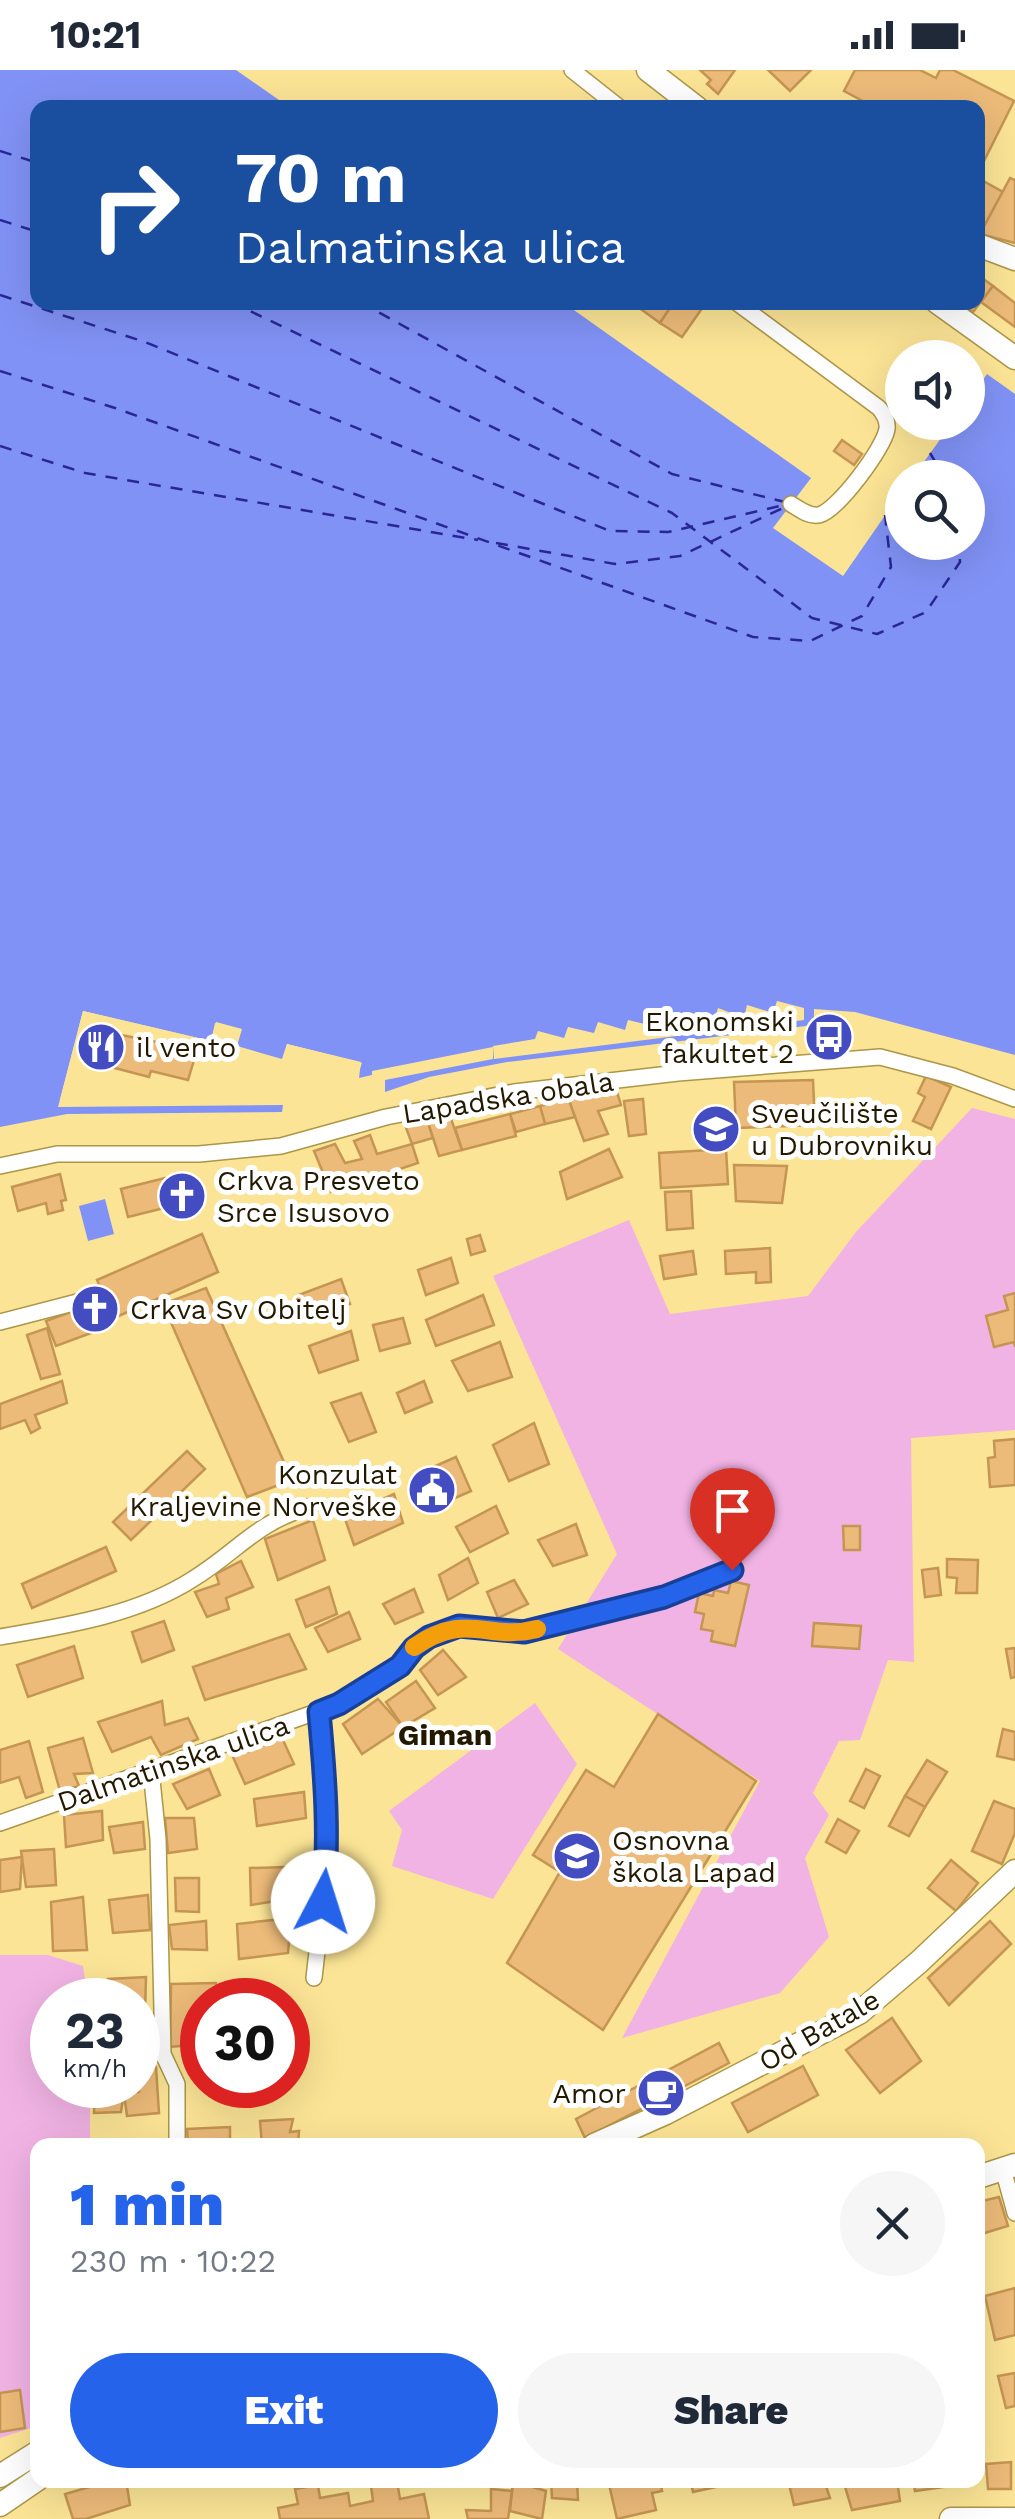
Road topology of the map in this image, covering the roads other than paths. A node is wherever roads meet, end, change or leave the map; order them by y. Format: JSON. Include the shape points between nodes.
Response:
{"nodes":[{"id":1,"x":572,"y":70,"type":"edge"},
{"id":2,"x":648,"y":70,"type":"edge"},
{"id":3,"x":610,"y":100,"type":"edge"},
{"id":4,"x":688,"y":100,"type":"edge"},
{"id":5,"x":985,"y":248,"type":"edge"},
{"id":6,"x":1015,"y":259,"type":"edge"},
{"id":7,"x":747,"y":310,"type":"edge"},
{"id":8,"x":948,"y":310,"type":"edge"},
{"id":9,"x":1015,"y":358,"type":"edge"},
{"id":10,"x":791,"y":504,"type":"dead end"},
{"id":11,"x":1015,"y":1099,"type":"edge"},
{"id":12,"x":0,"y":1166,"type":"edge"},
{"id":13,"x":85,"y":1300,"type":"dead end"},
{"id":14,"x":0,"y":1322,"type":"edge"},
{"id":15,"x":312,"y":1506,"type":"dead end"},
{"id":16,"x":732,"y":1570,"type":"dead end"},
{"id":17,"x":0,"y":1637,"type":"edge"},
{"id":18,"x":319,"y":1712,"type":"junction"},
{"id":19,"x":151,"y":1770,"type":"junction"},
{"id":20,"x":0,"y":1823,"type":"edge"},
{"id":21,"x":1015,"y":1871,"type":"edge"},
{"id":22,"x":314,"y":1978,"type":"dead end"},
{"id":23,"x":177,"y":2138,"type":"edge"},
{"id":24,"x":610,"y":2138,"type":"edge"},
{"id":25,"x":1009,"y":2167,"type":"edge"},
{"id":26,"x":1015,"y":2214,"type":"edge"},
{"id":27,"x":30,"y":2457,"type":"edge"},
{"id":28,"x":2,"y":2474,"type":"edge"},
{"id":29,"x":30,"y":2485,"type":"edge"},
{"id":30,"x":30,"y":2486,"type":"edge"},
{"id":31,"x":0,"y":2505,"type":"edge"},
{"id":32,"x":14,"y":2519,"type":"edge"},
{"id":33,"x":950,"y":2519,"type":"edge"},
{"id":34,"x":1015,"y":2519,"type":"edge"}],
"edges":[{"from":1,"to":3,"type":"street"},
{"from":2,"to":4,"type":"main road"},
{"from":5,"to":6,"type":"main road"},
{"from":7,"to":10,"type":"street","via":[[886,418],[880,445],[832,508],[807,514]]},
{"from":8,"to":9,"type":"main road"},
{"from":11,"to":12,"type":"street","name":"Lapadska obala","via":[[880,1057],[514,1092],[281,1146],[200,1154],[57,1154]]},
{"from":13,"to":14,"type":"street"},
{"from":15,"to":17,"type":"street","via":[[252,1532],[195,1578],[136,1607]]},
{"from":16,"to":18,"type":"street","name":"Dalmatinska ulica","via":[[664,1597],[524,1632],[459,1626],[429,1637],[400,1666]]},
{"from":18,"to":19,"type":"street","name":"Dalmatinska ulica"},
{"from":18,"to":22,"type":"street","via":[[327,1863]]},
{"from":19,"to":20,"type":"street","name":"Dalmatinska ulica"},
{"from":19,"to":23,"type":"street","via":[[163,2054],[177,2084]]},
{"from":21,"to":24,"type":"main road","name":"Od Batale","via":[[858,2014]]},
{"from":25,"to":26,"type":"street"},
{"from":27,"to":28,"type":"main road"},
{"from":29,"to":31,"type":"main road"},
{"from":30,"to":32,"type":"main road"},
{"from":33,"to":34,"type":"main road"}]}
